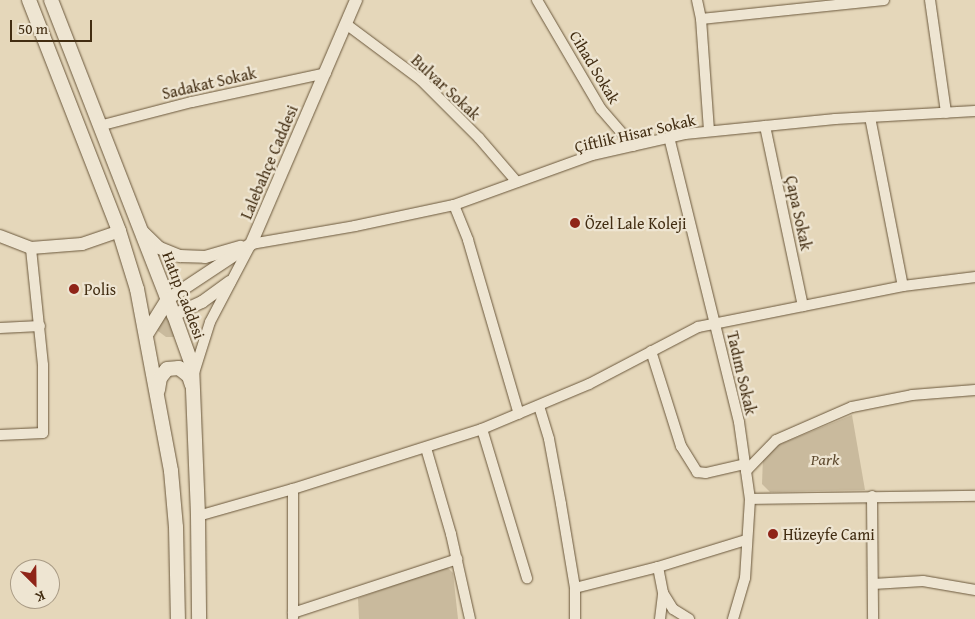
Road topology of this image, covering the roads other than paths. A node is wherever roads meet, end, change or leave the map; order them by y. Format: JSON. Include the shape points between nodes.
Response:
{"nodes":[{"id":1,"x":29,"y":0,"type":"edge"},
{"id":2,"x":51,"y":0,"type":"edge"},
{"id":3,"x":356,"y":0,"type":"edge"},
{"id":4,"x":537,"y":0,"type":"edge"},
{"id":5,"x":697,"y":0,"type":"edge"},
{"id":6,"x":884,"y":0,"type":"edge"},
{"id":7,"x":930,"y":0,"type":"edge"},
{"id":8,"x":701,"y":19,"type":"junction"},
{"id":9,"x":346,"y":24,"type":"junction"},
{"id":10,"x":326,"y":73,"type":"junction"},
{"id":11,"x":975,"y":111,"type":"edge"},
{"id":12,"x":946,"y":113,"type":"junction"},
{"id":13,"x":870,"y":117,"type":"junction"},
{"id":14,"x":99,"y":126,"type":"junction"},
{"id":15,"x":765,"y":126,"type":"junction"},
{"id":16,"x":709,"y":131,"type":"junction"},
{"id":17,"x":669,"y":137,"type":"junction"},
{"id":18,"x":633,"y":146,"type":"junction"},
{"id":19,"x":517,"y":182,"type":"junction"},
{"id":20,"x":454,"y":205,"type":"junction"},
{"id":21,"x":140,"y":229,"type":"junction"},
{"id":22,"x":119,"y":231,"type":"junction"},
{"id":23,"x":0,"y":236,"type":"edge"},
{"id":24,"x":251,"y":244,"type":"junction"},
{"id":25,"x":31,"y":248,"type":"junction"},
{"id":26,"x":975,"y":277,"type":"edge"},
{"id":27,"x":230,"y":282,"type":"junction"},
{"id":28,"x":903,"y":286,"type":"junction"},
{"id":29,"x":168,"y":299,"type":"junction"},
{"id":30,"x":803,"y":306,"type":"junction"},
{"id":31,"x":174,"y":315,"type":"junction"},
{"id":32,"x":715,"y":323,"type":"junction"},
{"id":33,"x":40,"y":326,"type":"junction"},
{"id":34,"x":0,"y":328,"type":"edge"},
{"id":35,"x":146,"y":334,"type":"junction"},
{"id":36,"x":651,"y":351,"type":"junction"},
{"id":37,"x":194,"y":384,"type":"junction"},
{"id":38,"x":975,"y":390,"type":"edge"},
{"id":39,"x":158,"y":393,"type":"junction"},
{"id":40,"x":539,"y":406,"type":"junction"},
{"id":41,"x":519,"y":414,"type":"junction"},
{"id":42,"x":482,"y":429,"type":"junction"},
{"id":43,"x":0,"y":435,"type":"edge"},
{"id":44,"x":426,"y":448,"type":"junction"},
{"id":45,"x":745,"y":468,"type":"junction"},
{"id":46,"x":293,"y":489,"type":"junction"},
{"id":47,"x":872,"y":496,"type":"junction"},
{"id":48,"x":975,"y":496,"type":"edge"},
{"id":49,"x":750,"y":498,"type":"junction"},
{"id":50,"x":198,"y":516,"type":"junction"},
{"id":51,"x":746,"y":540,"type":"junction"},
{"id":52,"x":457,"y":559,"type":"junction"},
{"id":53,"x":658,"y":567,"type":"junction"},
{"id":54,"x":527,"y":578,"type":"dead end"},
{"id":55,"x":872,"y":584,"type":"junction"},
{"id":56,"x":575,"y":588,"type":"junction"},
{"id":57,"x":975,"y":590,"type":"edge"},
{"id":58,"x":663,"y":593,"type":"junction"},
{"id":59,"x":293,"y":616,"type":"edge"},
{"id":60,"x":178,"y":619,"type":"edge"},
{"id":61,"x":199,"y":619,"type":"edge"},
{"id":62,"x":470,"y":619,"type":"edge"},
{"id":63,"x":575,"y":619,"type":"edge"},
{"id":64,"x":660,"y":619,"type":"edge"},
{"id":65,"x":690,"y":619,"type":"edge"},
{"id":66,"x":733,"y":619,"type":"edge"},
{"id":67,"x":873,"y":619,"type":"edge"}],
"edges":[{"from":1,"to":22,"type":"main road"},
{"from":2,"to":14,"type":"main road","name":"Hatıp Caddesi"},
{"from":3,"to":9,"type":"street","name":"Lalebahçe Caddesi"},
{"from":4,"to":18,"type":"street","name":"Cihad Sokak","via":[[601,110]]},
{"from":5,"to":8,"type":"street"},
{"from":6,"to":8,"type":"street"},
{"from":7,"to":12,"type":"street"},
{"from":8,"to":16,"type":"street"},
{"from":9,"to":10,"type":"street","name":"Lalebahçe Caddesi"},
{"from":9,"to":19,"type":"street","name":"Bulvar Sokak","via":[[421,80]]},
{"from":10,"to":14,"type":"street","name":"Sadakat Sokak"},
{"from":10,"to":24,"type":"street","name":"Lalebahçe Caddesi"},
{"from":11,"to":12,"type":"street","name":"Çiftlik Hisar Sokak"},
{"from":12,"to":13,"type":"street","name":"Çiftlik Hisar Sokak"},
{"from":13,"to":15,"type":"street","name":"Çiftlik Hisar Sokak"},
{"from":13,"to":28,"type":"street"},
{"from":14,"to":21,"type":"main road","name":"Hatıp Caddesi"},
{"from":15,"to":16,"type":"street","name":"Çiftlik Hisar Sokak"},
{"from":15,"to":30,"type":"street","name":"Çapa Sokak"},
{"from":16,"to":17,"type":"street","name":"Çiftlik Hisar Sokak"},
{"from":17,"to":18,"type":"street","name":"Çiftlik Hisar Sokak"},
{"from":17,"to":32,"type":"street","name":"Tadım Sokak"},
{"from":18,"to":19,"type":"street","name":"Çiftlik Hisar Sokak","via":[[592,155]]},
{"from":19,"to":20,"type":"street","name":"Çiftlik Hisar Sokak"},
{"from":20,"to":24,"type":"street","name":"Çiftlik Hisar Sokak"},
{"from":20,"to":41,"type":"street","via":[[468,240]]},
{"from":21,"to":24,"type":"street","via":[[160,248],[180,256],[205,257]]},
{"from":21,"to":29,"type":"main road","name":"Hatıp Caddesi"},
{"from":22,"to":25,"type":"street","via":[[82,244]]},
{"from":22,"to":35,"type":"main road","via":[[131,266]]},
{"from":23,"to":25,"type":"street"},
{"from":24,"to":27,"type":"street"},
{"from":24,"to":29,"type":"street","name":"Lalebahçe Caddesi"},
{"from":25,"to":33,"type":"street"},
{"from":26,"to":28,"type":"street"},
{"from":27,"to":31,"type":"street","via":[[202,302]]},
{"from":27,"to":37,"type":"street","via":[[210,322]]},
{"from":28,"to":30,"type":"street"},
{"from":29,"to":31,"type":"main road","name":"Hatıp Caddesi"},
{"from":29,"to":35,"type":"main road"},
{"from":30,"to":32,"type":"street"},
{"from":31,"to":37,"type":"main road","name":"Hatıp Caddesi","via":[[192,365]]},
{"from":32,"to":36,"type":"street","via":[[698,327]]},
{"from":32,"to":45,"type":"street","name":"Tadım Sokak","via":[[739,422]]},
{"from":33,"to":34,"type":"street"},
{"from":33,"to":43,"type":"street","via":[[43,433]]},
{"from":35,"to":39,"type":"main road"},
{"from":36,"to":40,"type":"street"},
{"from":36,"to":45,"type":"street","via":[[682,446],[697,472]]},
{"from":37,"to":39,"type":"main road","via":[[179,368],[167,369],[160,378]]},
{"from":37,"to":50,"type":"main road","name":"Hatıp Caddesi"},
{"from":38,"to":45,"type":"street","via":[[912,395],[852,407],[776,440]]},
{"from":39,"to":60,"type":"main road","via":[[172,471]]},
{"from":40,"to":41,"type":"street"},
{"from":40,"to":56,"type":"street","via":[[549,439]]},
{"from":41,"to":42,"type":"street"},
{"from":42,"to":44,"type":"street"},
{"from":42,"to":54,"type":"street"},
{"from":44,"to":46,"type":"street"},
{"from":44,"to":52,"type":"street"},
{"from":45,"to":49,"type":"street","name":"Tadım Sokak"},
{"from":46,"to":50,"type":"street"},
{"from":46,"to":59,"type":"street"},
{"from":47,"to":48,"type":"street"},
{"from":47,"to":49,"type":"street"},
{"from":47,"to":55,"type":"street"},
{"from":49,"to":51,"type":"street","name":"Tadım Sokak"},
{"from":50,"to":61,"type":"main road","name":"Hatıp Caddesi"},
{"from":51,"to":53,"type":"street"},
{"from":51,"to":66,"type":"street","name":"Tadım Sokak","via":[[745,578]]},
{"from":52,"to":59,"type":"street"},
{"from":52,"to":62,"type":"street"},
{"from":53,"to":56,"type":"street"},
{"from":53,"to":58,"type":"street"},
{"from":55,"to":57,"type":"street","via":[[923,581]]},
{"from":55,"to":67,"type":"street"},
{"from":56,"to":63,"type":"street"},
{"from":58,"to":64,"type":"street"},
{"from":58,"to":65,"type":"street","via":[[673,609]]}]}
